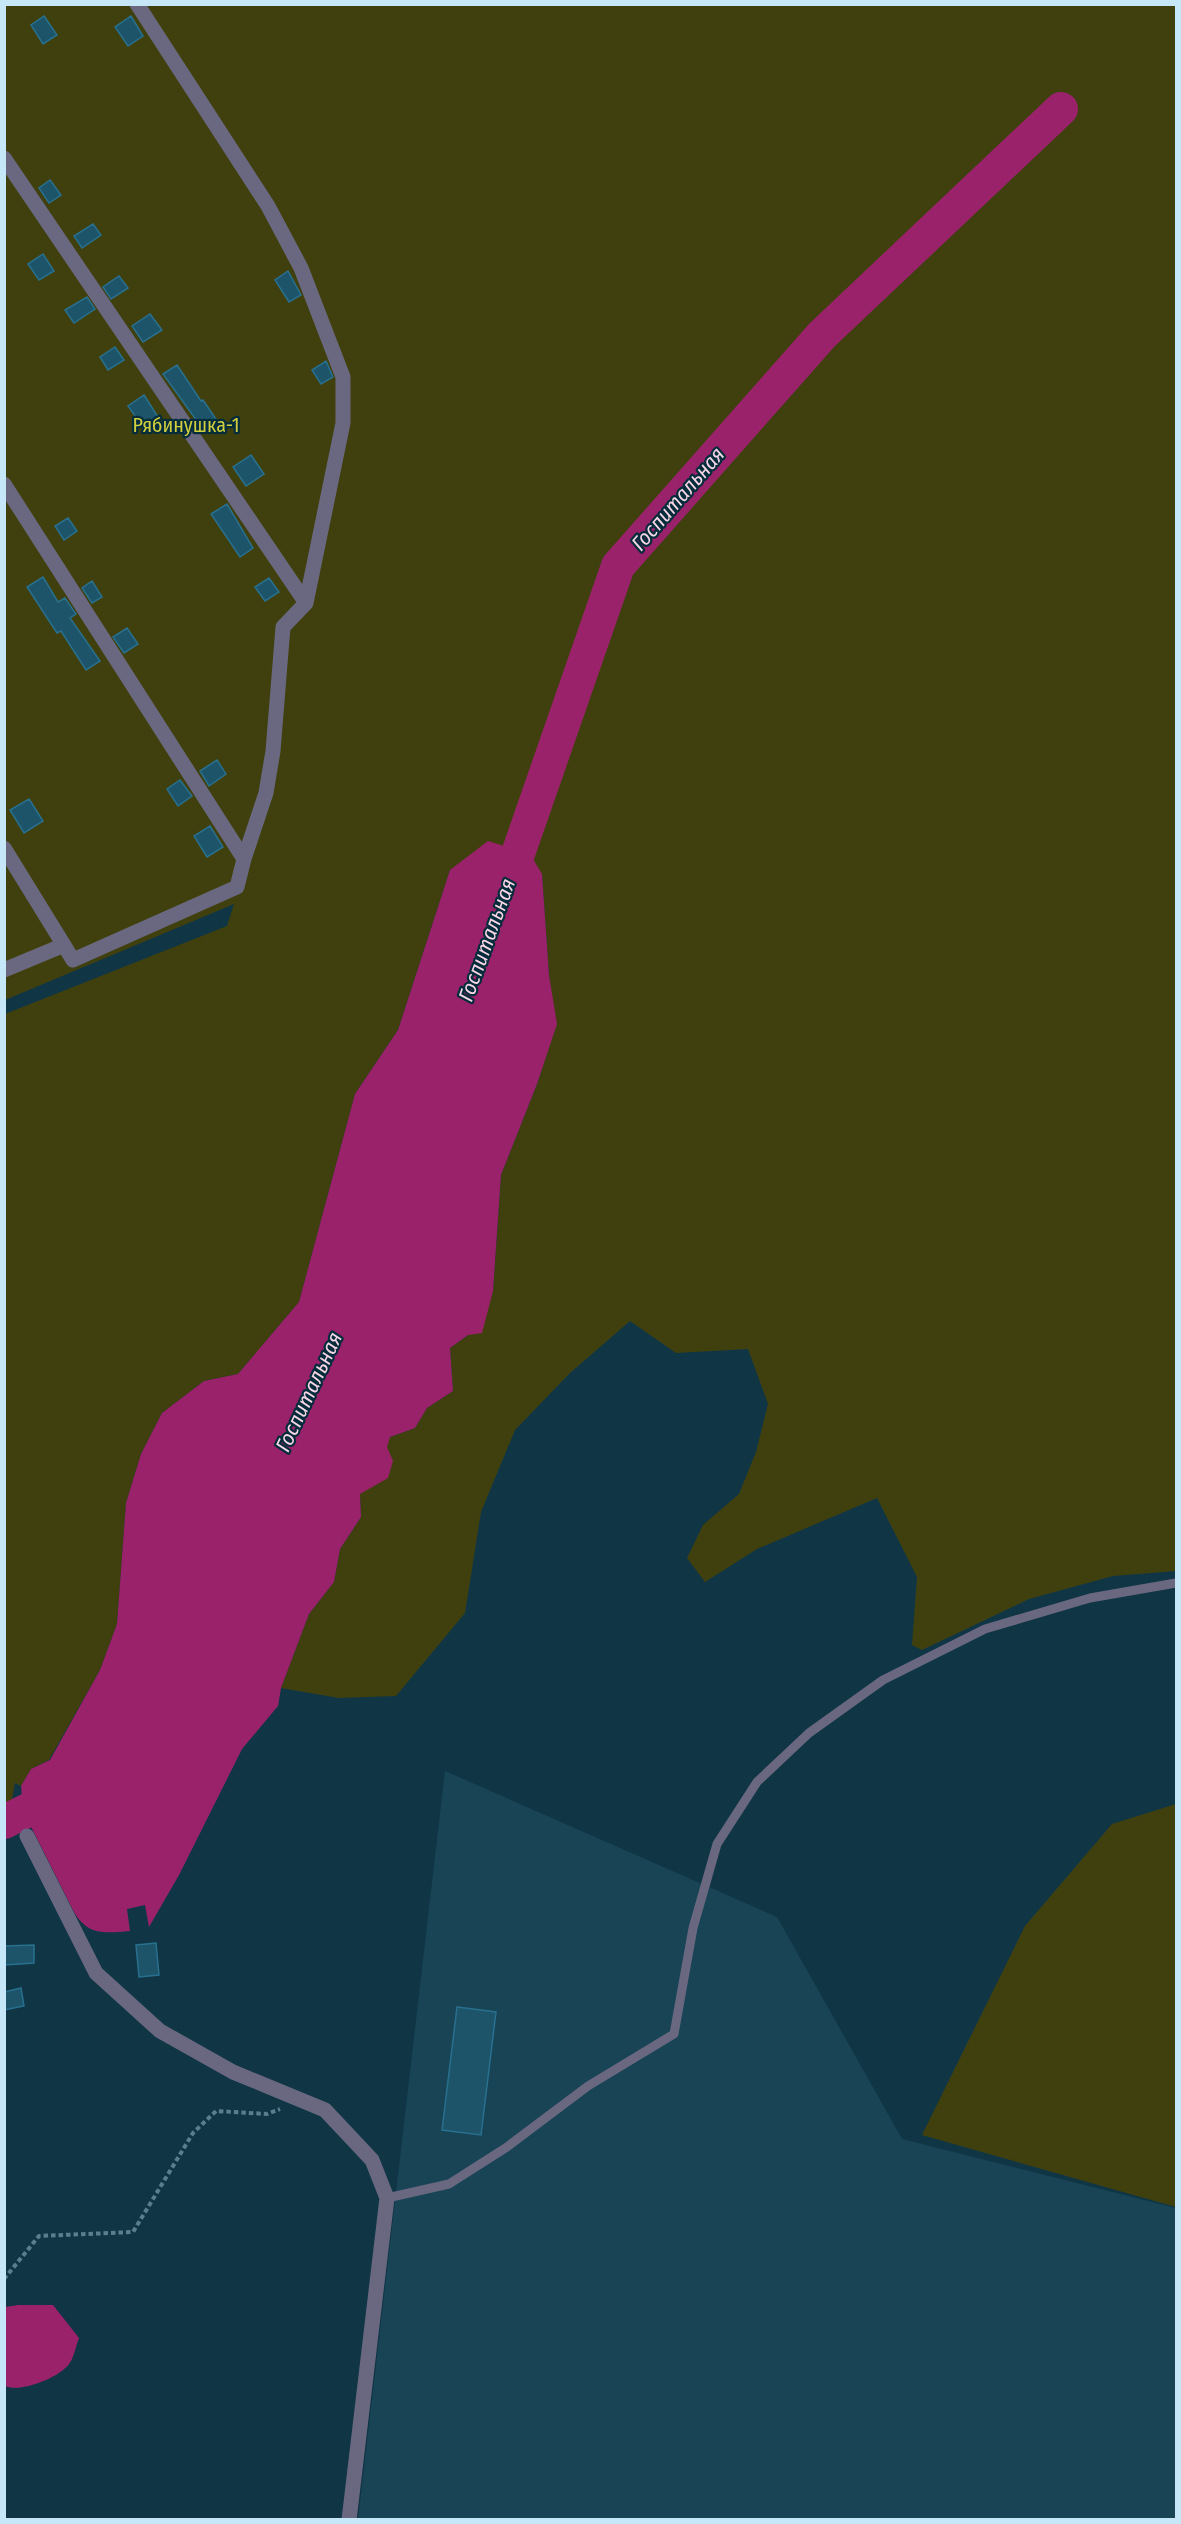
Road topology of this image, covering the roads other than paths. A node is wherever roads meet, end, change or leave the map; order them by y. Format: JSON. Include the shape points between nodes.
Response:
{"nodes":[{"id":1,"x":137,"y":4,"type":"edge"},
{"id":2,"x":4,"y":158,"type":"edge"},
{"id":3,"x":4,"y":484,"type":"edge"},
{"id":4,"x":306,"y":603,"type":"junction"},
{"id":5,"x":4,"y":848,"type":"edge"},
{"id":6,"x":244,"y":859,"type":"junction"},
{"id":7,"x":64,"y":945,"type":"junction"},
{"id":8,"x":4,"y":970,"type":"edge"},
{"id":9,"x":1176,"y":1583,"type":"edge"},
{"id":10,"x":27,"y":1836,"type":"dead end"},
{"id":11,"x":387,"y":2198,"type":"junction"},
{"id":12,"x":349,"y":2520,"type":"edge"}],
"edges":[{"from":1,"to":4,"type":"street","via":[[268,206],[301,268],[343,377],[343,423]]},
{"from":2,"to":4,"type":"street"},
{"from":3,"to":6,"type":"street"},
{"from":4,"to":6,"type":"street","via":[[283,627],[272,762]]},
{"from":5,"to":7,"type":"street"},
{"from":6,"to":7,"type":"street","via":[[237,888],[73,960]]},
{"from":7,"to":8,"type":"street"},
{"from":9,"to":11,"type":"lane","via":[[1090,1598],[985,1629],[884,1680],[809,1733],[757,1782],[717,1844],[693,1928],[674,2034],[588,2086],[507,2147],[449,2184]]},
{"from":10,"to":11,"type":"street","via":[[96,1973],[160,2031],[233,2073],[326,2110],[372,2160]]},
{"from":11,"to":12,"type":"street"}]}
